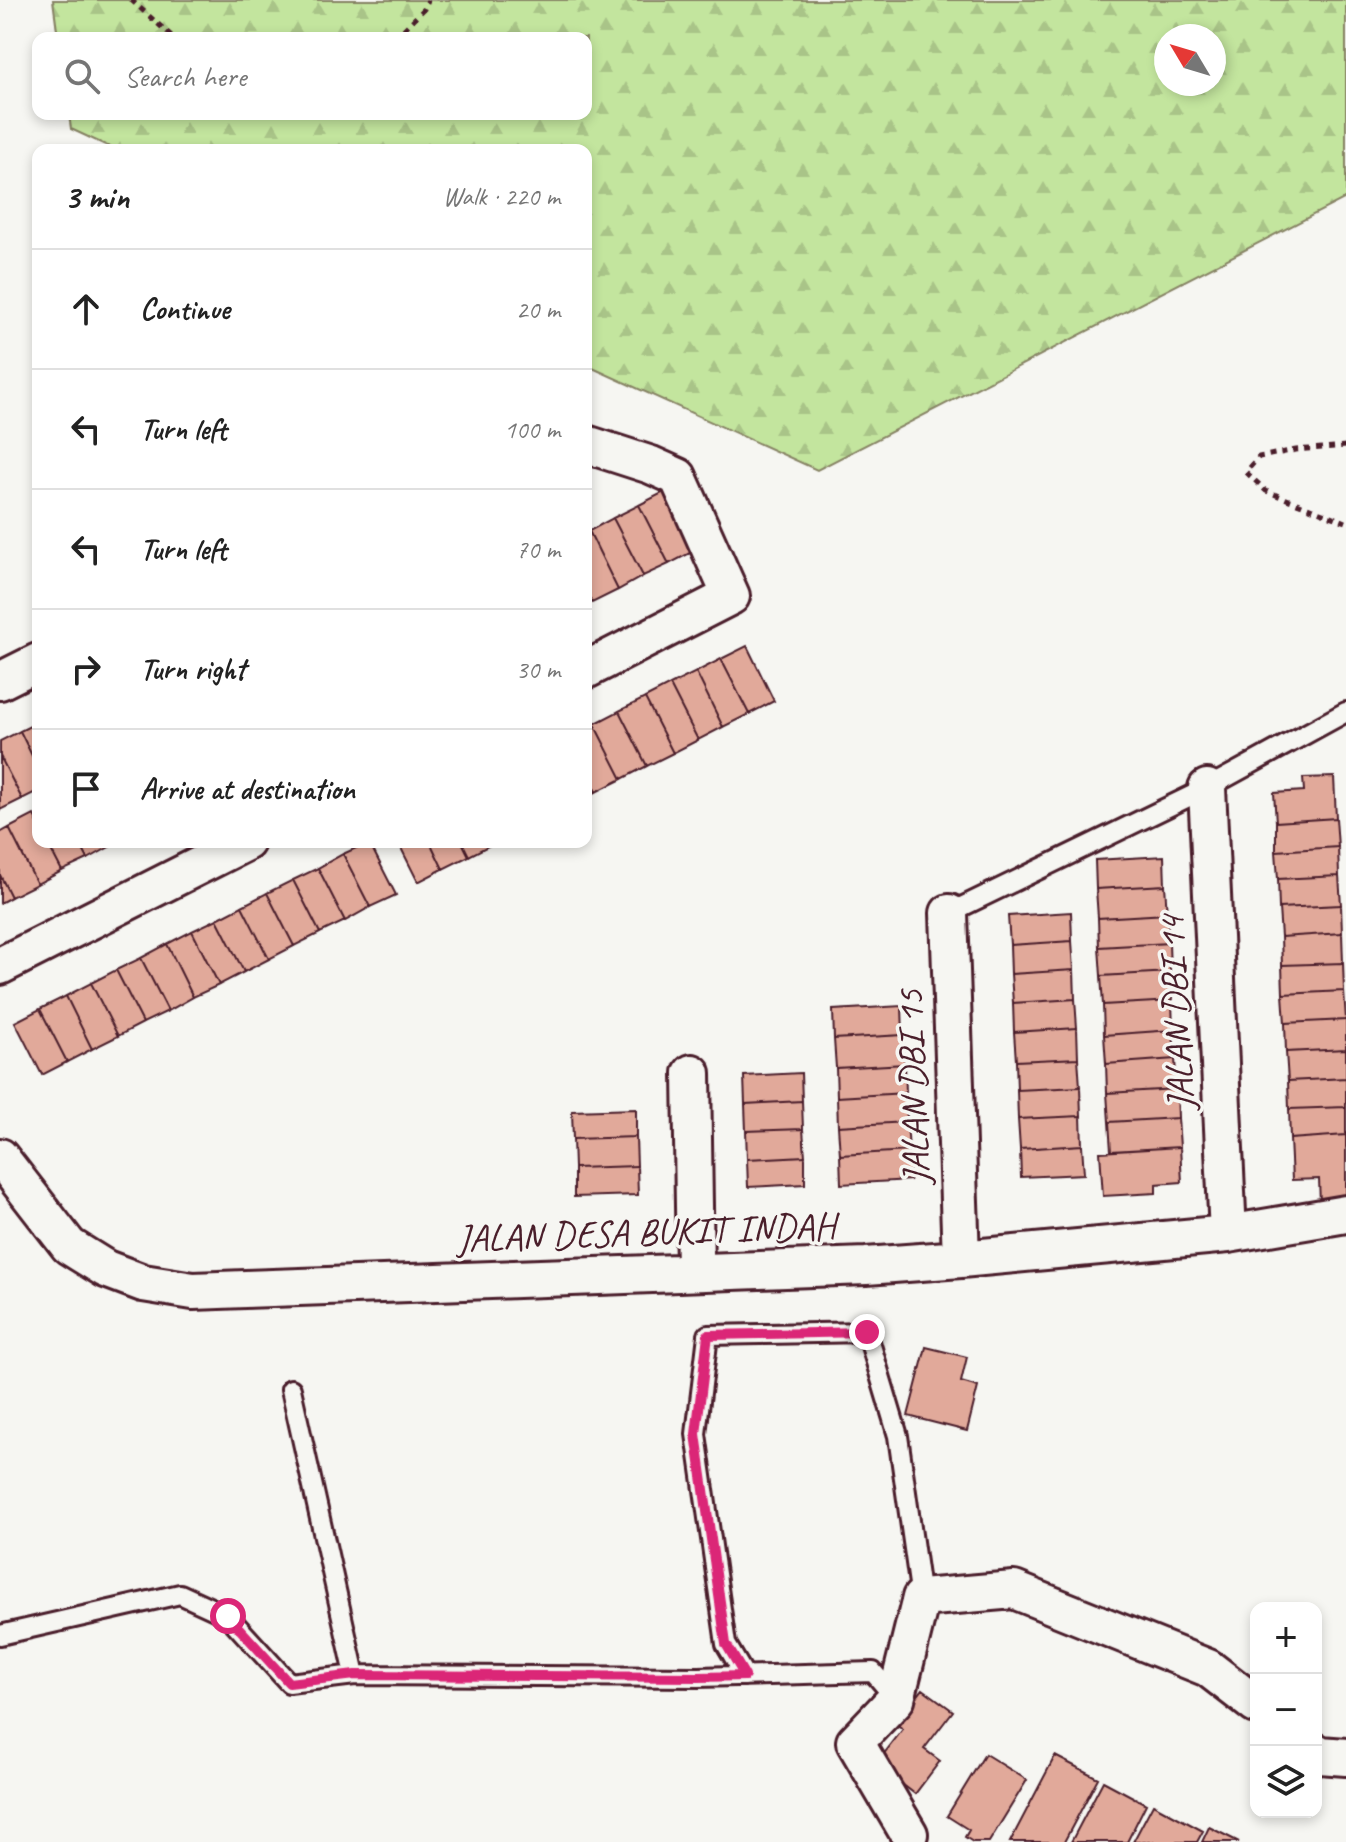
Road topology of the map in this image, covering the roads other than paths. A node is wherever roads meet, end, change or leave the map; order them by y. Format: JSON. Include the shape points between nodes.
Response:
{"nodes":[{"id":1,"x":592,"y":446,"type":"edge"},
{"id":2,"x":32,"y":665,"type":"edge"},
{"id":3,"x":592,"y":667,"type":"edge"},
{"id":4,"x":0,"y":681,"type":"edge"},
{"id":5,"x":1346,"y":712,"type":"edge"},
{"id":6,"x":1207,"y":788,"type":"junction"},
{"id":7,"x":234,"y":848,"type":"edge"},
{"id":8,"x":949,"y":913,"type":"joint"},
{"id":9,"x":0,"y":966,"type":"edge"},
{"id":10,"x":692,"y":1073,"type":"dead end"},
{"id":11,"x":0,"y":1157,"type":"edge"},
{"id":12,"x":1346,"y":1214,"type":"edge"},
{"id":13,"x":1228,"y":1234,"type":"junction"},
{"id":14,"x":961,"y":1259,"type":"junction"},
{"id":15,"x":695,"y":1272,"type":"junction"},
{"id":16,"x":291,"y":1389,"type":"dead end"},
{"id":17,"x":921,"y":1598,"type":"junction"},
{"id":18,"x":0,"y":1635,"type":"edge"},
{"id":19,"x":355,"y":1675,"type":"junction"},
{"id":20,"x":745,"y":1676,"type":"junction"},
{"id":21,"x":896,"y":1699,"type":"junction"},
{"id":22,"x":1250,"y":1700,"type":"edge"},
{"id":23,"x":1322,"y":1755,"type":"edge"},
{"id":24,"x":1346,"y":1757,"type":"edge"},
{"id":25,"x":907,"y":1839,"type":"edge"}],
"edges":[{"from":1,"to":3,"type":"street","via":[[678,477],[731,596]]},
{"from":2,"to":4,"type":"street"},
{"from":5,"to":6,"type":"lane"},
{"from":6,"to":8,"type":"lane"},
{"from":6,"to":13,"type":"street","name":"JALAN DBI 14"},
{"from":7,"to":9,"type":"street"},
{"from":8,"to":14,"type":"street","name":"JALAN DBI 15"},
{"from":10,"to":15,"type":"street"},
{"from":11,"to":15,"type":"street","name":"JALAN DESA BUKIT INDAH","via":[[69,1246],[106,1269],[143,1283],[193,1291]]},
{"from":12,"to":13,"type":"street","name":"JALAN DESA BUKIT INDAH"},
{"from":13,"to":14,"type":"street","name":"JALAN DESA BUKIT INDAH"},
{"from":14,"to":15,"type":"street","name":"JALAN DESA BUKIT INDAH"},
{"from":16,"to":19,"type":"lane"},
{"from":17,"to":20,"type":"lane","via":[[898,1436],[867,1332],[708,1335],[696,1434],[726,1644]]},
{"from":17,"to":21,"type":"street"},
{"from":17,"to":22,"type":"street","via":[[1014,1590],[1208,1668]]},
{"from":18,"to":19,"type":"lane","via":[[180,1594],[228,1616],[289,1683]]},
{"from":19,"to":20,"type":"lane"},
{"from":20,"to":21,"type":"lane","via":[[873,1672]]},
{"from":21,"to":25,"type":"street","via":[[855,1742]]},
{"from":23,"to":24,"type":"street"}]}
